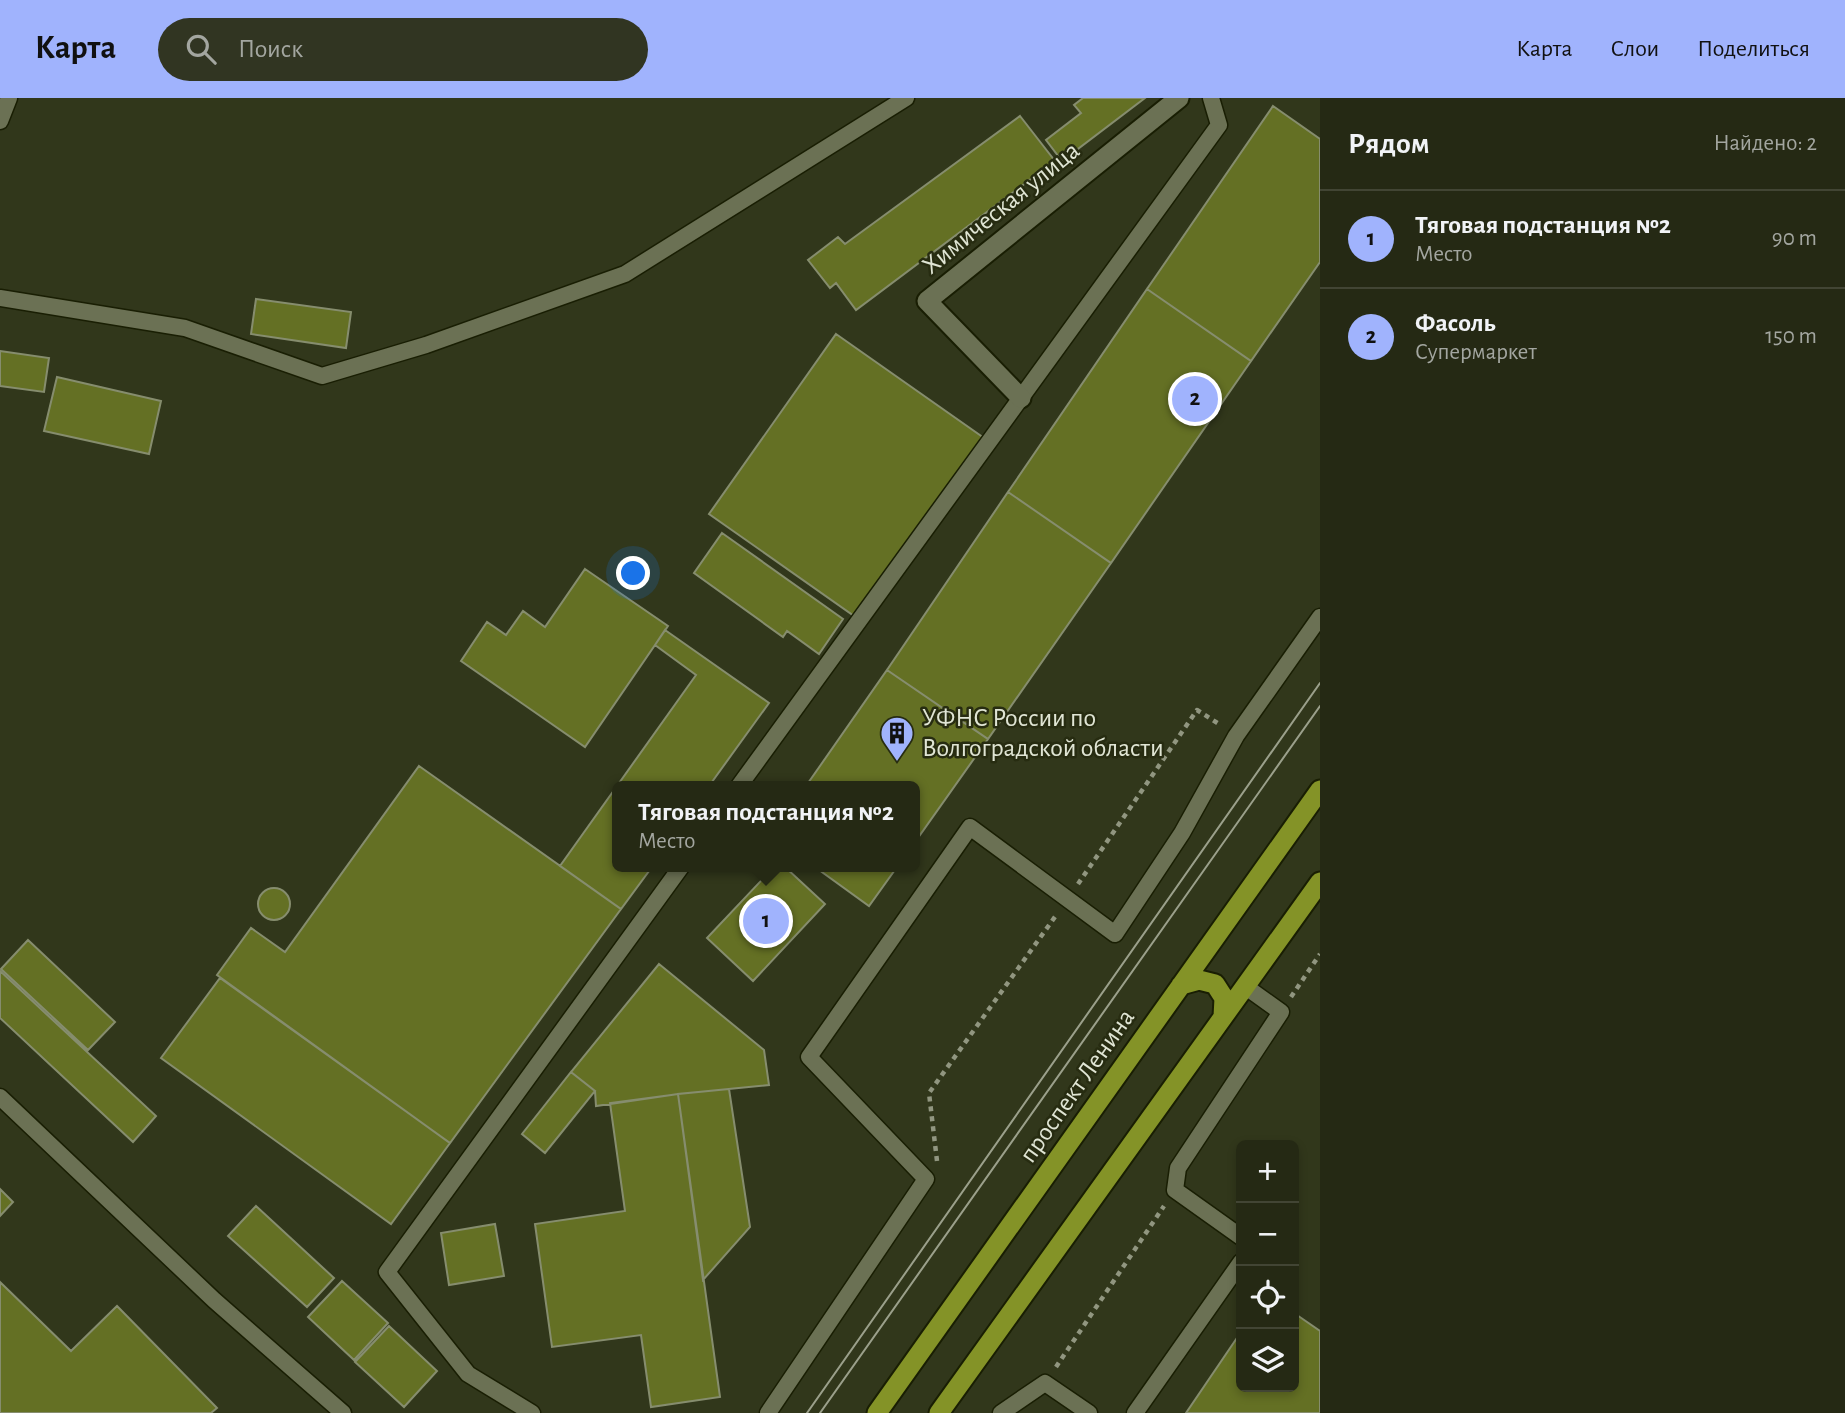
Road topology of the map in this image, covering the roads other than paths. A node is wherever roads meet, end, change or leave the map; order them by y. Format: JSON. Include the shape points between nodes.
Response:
{"nodes":[{"id":1,"x":9,"y":98,"type":"edge"},
{"id":2,"x":906,"y":98,"type":"edge"},
{"id":3,"x":1179,"y":98,"type":"edge"},
{"id":4,"x":1211,"y":98,"type":"edge"},
{"id":5,"x":0,"y":121,"type":"edge"},
{"id":6,"x":0,"y":298,"type":"edge"},
{"id":7,"x":1021,"y":398,"type":"junction"},
{"id":8,"x":1320,"y":617,"type":"edge"},
{"id":9,"x":743,"y":781,"type":"edge"},
{"id":10,"x":1320,"y":790,"type":"edge"},
{"id":11,"x":677,"y":872,"type":"edge"},
{"id":12,"x":1320,"y":882,"type":"edge"},
{"id":13,"x":1181,"y":985,"type":"junction"},
{"id":14,"x":1246,"y":987,"type":"junction"},
{"id":15,"x":1223,"y":1017,"type":"junction"},
{"id":16,"x":0,"y":1097,"type":"edge"},
{"id":17,"x":1236,"y":1233,"type":"edge"},
{"id":18,"x":1238,"y":1266,"type":"edge"},
{"id":19,"x":344,"y":1413,"type":"edge"},
{"id":20,"x":532,"y":1413,"type":"edge"},
{"id":21,"x":768,"y":1413,"type":"edge"},
{"id":22,"x":877,"y":1413,"type":"edge"},
{"id":23,"x":939,"y":1413,"type":"edge"},
{"id":24,"x":1001,"y":1413,"type":"edge"},
{"id":25,"x":1089,"y":1413,"type":"edge"},
{"id":26,"x":1135,"y":1413,"type":"edge"}],
"edges":[{"from":1,"to":5,"type":"lane"},
{"from":2,"to":6,"type":"lane","via":[[625,274],[426,345],[322,376],[185,328]]},
{"from":3,"to":7,"type":"street","name":"Химическая улица","via":[[928,302]]},
{"from":4,"to":7,"type":"lane","via":[[1219,125]]},
{"from":7,"to":9,"type":"lane"},
{"from":8,"to":21,"type":"lane","via":[[1236,736],[1182,834],[1115,934],[970,827],[809,1057],[926,1179]]},
{"from":10,"to":13,"type":"main road","name":"проспект Ленина"},
{"from":11,"to":20,"type":"lane","via":[[387,1272],[468,1374]]},
{"from":12,"to":14,"type":"main road"},
{"from":13,"to":15,"type":"main road","via":[[1199,980],[1215,984],[1224,998]]},
{"from":13,"to":22,"type":"main road","name":"проспект Ленина"},
{"from":14,"to":15,"type":"main road"},
{"from":14,"to":17,"type":"lane","via":[[1281,1012],[1178,1168],[1175,1190]]},
{"from":15,"to":23,"type":"main road"},
{"from":16,"to":19,"type":"lane","via":[[214,1300]]},
{"from":18,"to":26,"type":"lane"},
{"from":24,"to":25,"type":"lane","via":[[1045,1383]]}]}
